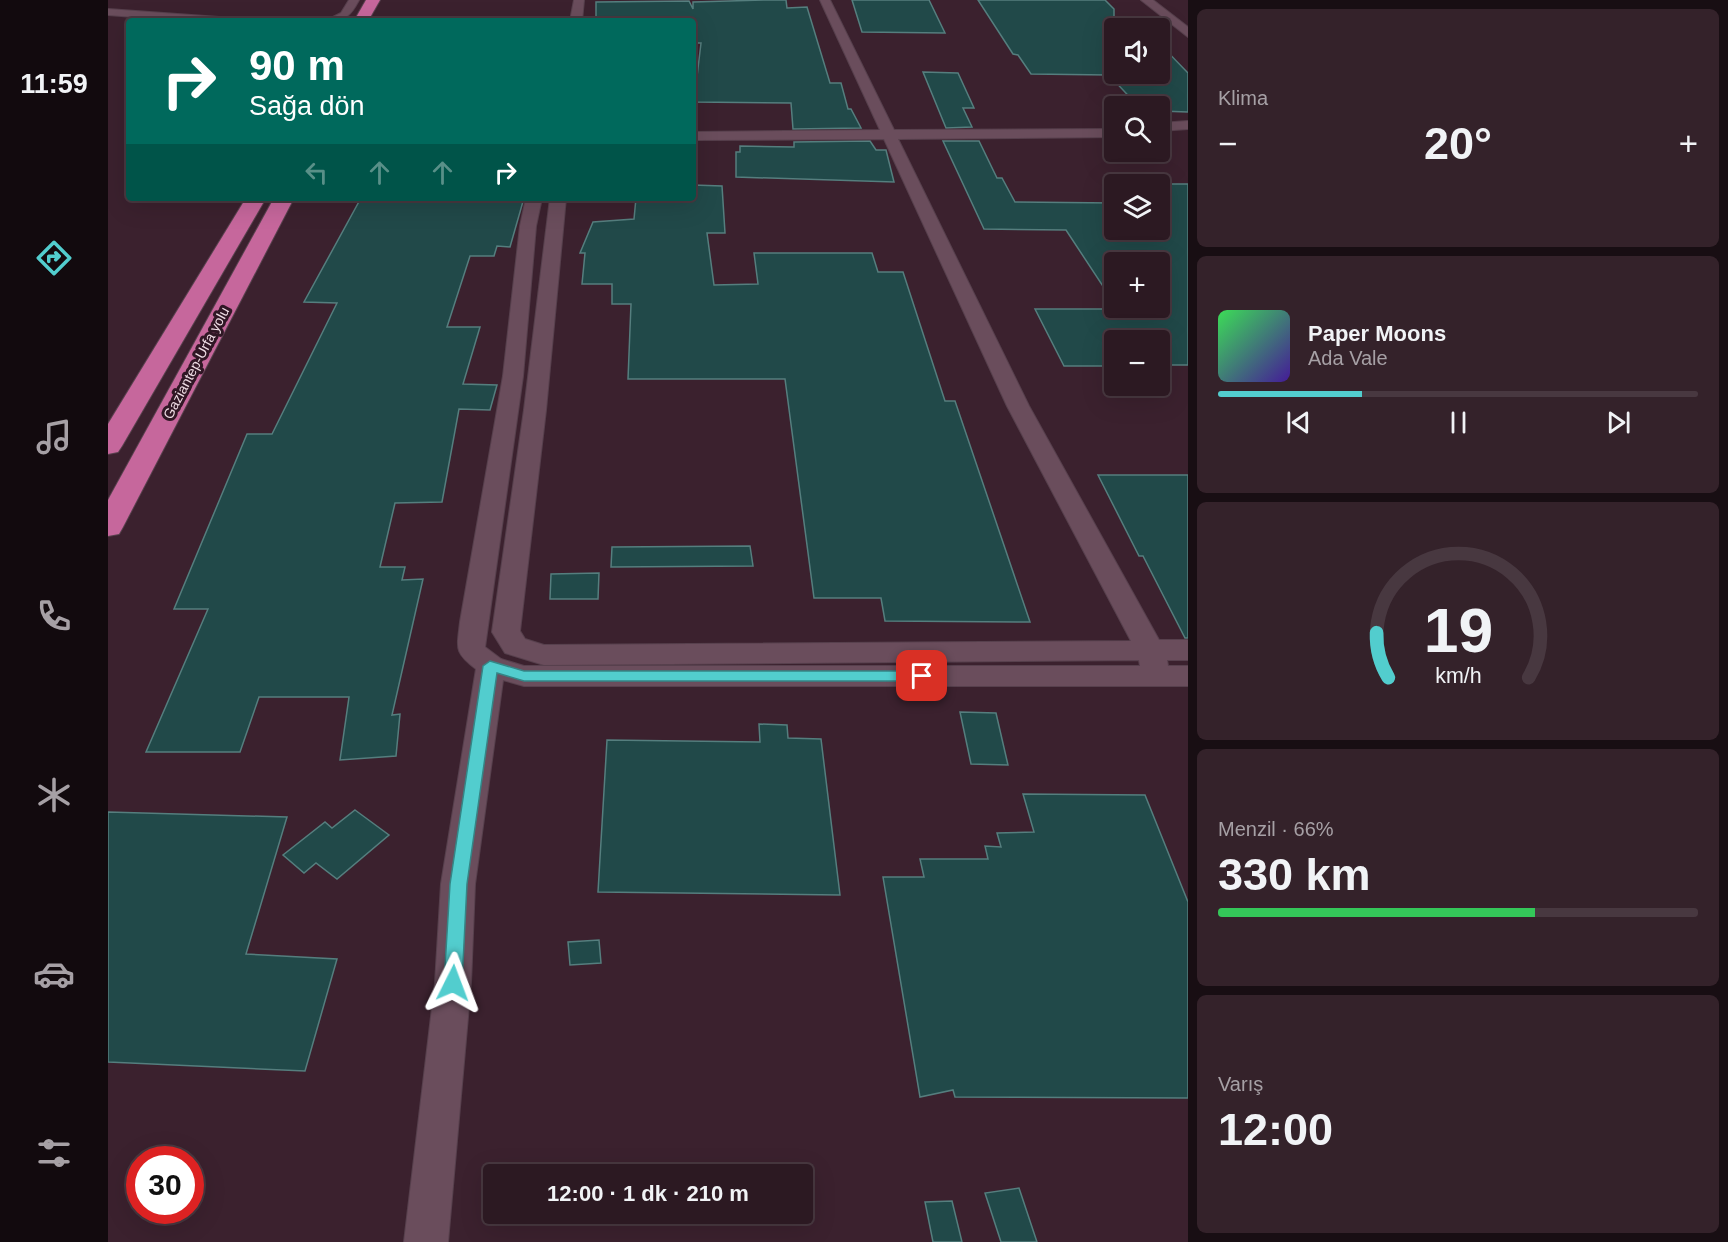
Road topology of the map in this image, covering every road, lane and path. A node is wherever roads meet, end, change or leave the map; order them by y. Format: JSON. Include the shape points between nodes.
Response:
{"nodes":[{"id":1,"x":354,"y":0,"type":"edge"},
{"id":2,"x":373,"y":0,"type":"edge"},
{"id":3,"x":579,"y":0,"type":"edge"},
{"id":4,"x":825,"y":0,"type":"edge"},
{"id":5,"x":1146,"y":0,"type":"edge"},
{"id":6,"x":108,"y":12,"type":"edge"},
{"id":7,"x":191,"y":18,"type":"edge"},
{"id":8,"x":338,"y":18,"type":"edge"},
{"id":9,"x":363,"y":18,"type":"edge"},
{"id":10,"x":576,"y":18,"type":"edge"},
{"id":11,"x":1188,"y":33,"type":"edge"},
{"id":12,"x":1170,"y":126,"type":"edge"},
{"id":13,"x":1188,"y":126,"type":"edge"},
{"id":14,"x":1104,"y":127,"type":"edge"},
{"id":15,"x":696,"y":129,"type":"edge"},
{"id":16,"x":886,"y":131,"type":"junction"},
{"id":17,"x":1170,"y":133,"type":"edge"},
{"id":18,"x":1188,"y":133,"type":"edge"},
{"id":19,"x":1104,"y":134,"type":"edge"},
{"id":20,"x":696,"y":136,"type":"edge"},
{"id":21,"x":254,"y":201,"type":"edge"},
{"id":22,"x":282,"y":201,"type":"edge"},
{"id":23,"x":533,"y":201,"type":"edge"},
{"id":24,"x":558,"y":201,"type":"edge"},
{"id":25,"x":108,"y":446,"type":"edge"},
{"id":26,"x":108,"y":527,"type":"edge"},
{"id":27,"x":1150,"y":650,"type":"junction"},
{"id":28,"x":1188,"y":650,"type":"edge"},
{"id":29,"x":490,"y":666,"type":"junction"},
{"id":30,"x":1157,"y":676,"type":"junction"},
{"id":31,"x":1188,"y":676,"type":"edge"},
{"id":32,"x":426,"y":1242,"type":"edge"}],
"edges":[{"from":1,"to":8,"type":"street","via":[[345,15]]},
{"from":2,"to":9,"type":"highway"},
{"from":3,"to":10,"type":"street"},
{"from":4,"to":16,"type":"street"},
{"from":5,"to":11,"type":"street"},
{"from":6,"to":7,"type":"street"},
{"from":12,"to":13,"type":"street"},
{"from":14,"to":16,"type":"street"},
{"from":15,"to":16,"type":"street"},
{"from":16,"to":19,"type":"street"},
{"from":16,"to":20,"type":"street"},
{"from":16,"to":27,"type":"street","via":[[1018,406]]},
{"from":17,"to":18,"type":"street"},
{"from":21,"to":25,"type":"highway","name":"Gaziantep-Urfa yolu"},
{"from":22,"to":26,"type":"highway","name":"Gaziantep-Urfa yolu"},
{"from":23,"to":29,"type":"street","via":[[513,376],[471,651]]},
{"from":24,"to":27,"type":"street","via":[[506,632],[515,646],[544,655]]},
{"from":27,"to":28,"type":"street"},
{"from":27,"to":30,"type":"street"},
{"from":29,"to":30,"type":"street","via":[[524,676]]},
{"from":29,"to":32,"type":"street","via":[[458,884],[453,983]]},
{"from":30,"to":31,"type":"street"}]}
